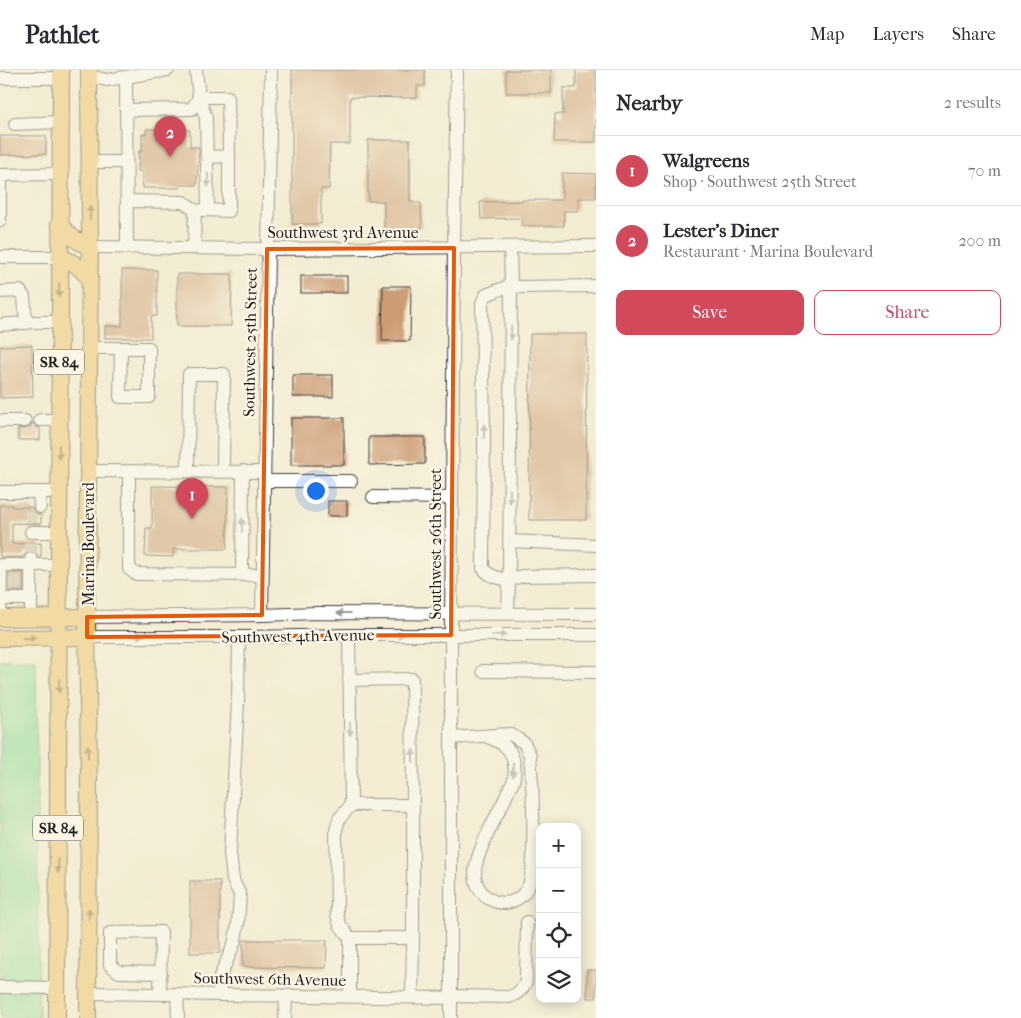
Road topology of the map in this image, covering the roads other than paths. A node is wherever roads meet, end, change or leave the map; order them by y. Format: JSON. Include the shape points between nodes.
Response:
{"nodes":[{"id":1,"x":168,"y":70,"type":"edge"},
{"id":2,"x":196,"y":70,"type":"edge"},
{"id":3,"x":271,"y":70,"type":"edge"},
{"id":4,"x":457,"y":70,"type":"edge"},
{"id":5,"x":87,"y":72,"type":"edge"},
{"id":6,"x":37,"y":74,"type":"edge"},
{"id":7,"x":60,"y":74,"type":"edge"},
{"id":8,"x":126,"y":77,"type":"junction"},
{"id":9,"x":0,"y":78,"type":"edge"},
{"id":10,"x":199,"y":97,"type":"junction"},
{"id":11,"x":126,"y":110,"type":"junction"},
{"id":12,"x":60,"y":122,"type":"junction"},
{"id":13,"x":15,"y":124,"type":"dead end"},
{"id":14,"x":229,"y":156,"type":"junction"},
{"id":15,"x":207,"y":157,"type":"junction"},
{"id":16,"x":90,"y":162,"type":"junction"},
{"id":17,"x":126,"y":162,"type":"junction"},
{"id":18,"x":60,"y":174,"type":"junction"},
{"id":19,"x":127,"y":201,"type":"junction"},
{"id":20,"x":194,"y":210,"type":"junction"},
{"id":21,"x":208,"y":210,"type":"junction"},
{"id":22,"x":0,"y":221,"type":"edge"},
{"id":23,"x":59,"y":224,"type":"junction"},
{"id":24,"x":596,"y":246,"type":"edge"},
{"id":25,"x":90,"y":247,"type":"junction"},
{"id":26,"x":510,"y":247,"type":"junction"},
{"id":27,"x":127,"y":248,"type":"junction"},
{"id":28,"x":194,"y":248,"type":"junction"},
{"id":29,"x":454,"y":248,"type":"junction"},
{"id":30,"x":268,"y":249,"type":"junction"},
{"id":31,"x":59,"y":257,"type":"junction"},
{"id":32,"x":0,"y":258,"type":"edge"},
{"id":33,"x":90,"y":279,"type":"junction"},
{"id":34,"x":511,"y":285,"type":"junction"},
{"id":35,"x":596,"y":286,"type":"edge"},
{"id":36,"x":0,"y":292,"type":"edge"},
{"id":37,"x":59,"y":322,"type":"junction"},
{"id":38,"x":26,"y":323,"type":"junction"},
{"id":39,"x":0,"y":325,"type":"edge"},
{"id":40,"x":89,"y":348,"type":"junction"},
{"id":41,"x":121,"y":348,"type":"dead end"},
{"id":42,"x":40,"y":420,"type":"dead end"},
{"id":43,"x":59,"y":420,"type":"junction"},
{"id":44,"x":0,"y":421,"type":"edge"},
{"id":45,"x":25,"y":421,"type":"dead end"},
{"id":46,"x":88,"y":471,"type":"junction"},
{"id":47,"x":129,"y":471,"type":"junction"},
{"id":48,"x":188,"y":471,"type":"junction"},
{"id":49,"x":224,"y":471,"type":"junction"},
{"id":50,"x":243,"y":471,"type":"junction"},
{"id":51,"x":264,"y":476,"type":"junction"},
{"id":52,"x":351,"y":481,"type":"dead end"},
{"id":53,"x":0,"y":492,"type":"edge"},
{"id":54,"x":35,"y":492,"type":"junction"},
{"id":55,"x":59,"y":492,"type":"junction"},
{"id":56,"x":373,"y":497,"type":"dead end"},
{"id":57,"x":452,"y":498,"type":"junction"},
{"id":58,"x":35,"y":507,"type":"tunnel mouth"},
{"id":59,"x":59,"y":532,"type":"junction"},
{"id":60,"x":35,"y":533,"type":"dead end"},
{"id":61,"x":510,"y":541,"type":"junction"},
{"id":62,"x":596,"y":545,"type":"edge"},
{"id":63,"x":35,"y":562,"type":"junction"},
{"id":64,"x":59,"y":565,"type":"junction"},
{"id":65,"x":242,"y":574,"type":"junction"},
{"id":66,"x":262,"y":574,"type":"junction"},
{"id":67,"x":596,"y":575,"type":"edge"},
{"id":68,"x":509,"y":580,"type":"junction"},
{"id":69,"x":5,"y":584,"type":"edge"},
{"id":70,"x":0,"y":599,"type":"edge"},
{"id":71,"x":31,"y":599,"type":"junction"},
{"id":72,"x":451,"y":613,"type":"junction"},
{"id":73,"x":508,"y":614,"type":"junction"},
{"id":74,"x":596,"y":614,"type":"edge"},
{"id":75,"x":262,"y":615,"type":"junction"},
{"id":76,"x":59,"y":617,"type":"junction"},
{"id":77,"x":87,"y":617,"type":"junction"},
{"id":78,"x":0,"y":618,"type":"edge"},
{"id":79,"x":31,"y":618,"type":"junction"},
{"id":80,"x":349,"y":635,"type":"junction"},
{"id":81,"x":451,"y":635,"type":"junction"},
{"id":82,"x":596,"y":635,"type":"edge"},
{"id":83,"x":59,"y":637,"type":"junction"},
{"id":84,"x":87,"y":637,"type":"junction"},
{"id":85,"x":239,"y":637,"type":"junction"},
{"id":86,"x":0,"y":638,"type":"edge"},
{"id":87,"x":483,"y":671,"type":"dead end"},
{"id":88,"x":596,"y":672,"type":"edge"},
{"id":89,"x":349,"y":680,"type":"junction"},
{"id":90,"x":485,"y":736,"type":"junction"},
{"id":91,"x":451,"y":738,"type":"junction"},
{"id":92,"x":413,"y":804,"type":"junction"},
{"id":93,"x":350,"y":805,"type":"junction"},
{"id":94,"x":527,"y":922,"type":"dead end"},
{"id":95,"x":350,"y":938,"type":"junction"},
{"id":96,"x":413,"y":938,"type":"junction"},
{"id":97,"x":161,"y":972,"type":"junction"},
{"id":98,"x":0,"y":987,"type":"edge"},
{"id":99,"x":57,"y":988,"type":"junction"},
{"id":100,"x":88,"y":993,"type":"junction"},
{"id":101,"x":160,"y":994,"type":"junction"},
{"id":102,"x":177,"y":994,"type":"junction"},
{"id":103,"x":220,"y":995,"type":"junction"},
{"id":104,"x":286,"y":996,"type":"junction"},
{"id":105,"x":350,"y":996,"type":"junction"},
{"id":106,"x":412,"y":997,"type":"junction"},
{"id":107,"x":451,"y":997,"type":"junction"},
{"id":108,"x":57,"y":1018,"type":"edge"},
{"id":109,"x":88,"y":1018,"type":"edge"},
{"id":110,"x":178,"y":1018,"type":"edge"},
{"id":111,"x":286,"y":1018,"type":"edge"},
{"id":112,"x":451,"y":1018,"type":"edge"}],
"edges":[{"from":1,"to":8,"type":"street"},
{"from":2,"to":10,"type":"street"},
{"from":3,"to":30,"type":"street","name":"Southwest 25th Street"},
{"from":4,"to":29,"type":"street","name":"Southwest 26th Street"},
{"from":5,"to":8,"type":"street","via":[[105,80]]},
{"from":5,"to":16,"type":"main road","name":"Marina Boulevard","number":"SR 84"},
{"from":6,"to":7,"type":"street"},
{"from":6,"to":9,"type":"street"},
{"from":7,"to":12,"type":"main road","name":"Marina Boulevard","number":"SR 84"},
{"from":8,"to":11,"type":"street"},
{"from":10,"to":11,"type":"street","via":[[192,109]]},
{"from":10,"to":14,"type":"street","via":[[228,97]]},
{"from":10,"to":15,"type":"street","via":[[206,118]]},
{"from":11,"to":17,"type":"street"},
{"from":12,"to":13,"type":"street"},
{"from":12,"to":18,"type":"main road","name":"Marina Boulevard","number":"SR 84"},
{"from":14,"to":15,"type":"street"},
{"from":14,"to":21,"type":"street","via":[[229,211]]},
{"from":15,"to":21,"type":"street","one_way":true},
{"from":16,"to":17,"type":"street"},
{"from":25,"to":16,"type":"main road","name":"Marina Boulevard","number":"SR 84","one_way":true},
{"from":17,"to":19,"type":"street"},
{"from":18,"to":22,"type":"street","via":[[0,175]]},
{"from":18,"to":23,"type":"main road","name":"Marina Boulevard","number":"SR 84"},
{"from":19,"to":20,"type":"street","via":[[183,202]]},
{"from":19,"to":27,"type":"street"},
{"from":20,"to":21,"type":"street"},
{"from":20,"to":28,"type":"street"},
{"from":23,"to":25,"type":"main road","via":[[73,238]]},
{"from":23,"to":31,"type":"main road","name":"Marina Boulevard","number":"SR 84"},
{"from":24,"to":26,"type":"street","name":"Southwest 3rd Avenue"},
{"from":25,"to":27,"type":"street","name":"Southwest 3rd Avenue"},
{"from":25,"to":33,"type":"main road","name":"Marina Boulevard","number":"SR 84"},
{"from":26,"to":29,"type":"street","name":"Southwest 3rd Avenue"},
{"from":26,"to":34,"type":"street"},
{"from":27,"to":28,"type":"street","name":"Southwest 3rd Avenue"},
{"from":28,"to":30,"type":"street","name":"Southwest 3rd Avenue"},
{"from":29,"to":30,"type":"street","name":"Southwest 3rd Avenue"},
{"from":29,"to":57,"type":"street","name":"Southwest 26th Street"},
{"from":30,"to":51,"type":"street","name":"Southwest 25th Street"},
{"from":31,"to":32,"type":"street"},
{"from":31,"to":33,"type":"main road","via":[[69,259]]},
{"from":31,"to":37,"type":"main road","name":"Marina Boulevard","number":"SR 84","one_way":true},
{"from":33,"to":40,"type":"main road","name":"Marina Boulevard","number":"SR 84"},
{"from":34,"to":35,"type":"street"},
{"from":34,"to":61,"type":"street","one_way":true},
{"from":68,"to":34,"type":"street","one_way":true,"via":[[496,578],[483,568],[482,303],[486,294]]},
{"from":36,"to":38,"type":"street","via":[[20,291],[24,297]]},
{"from":37,"to":38,"type":"street"},
{"from":37,"to":43,"type":"main road","name":"Marina Boulevard","number":"SR 84"},
{"from":38,"to":39,"type":"street"},
{"from":40,"to":41,"type":"street"},
{"from":40,"to":46,"type":"main road","name":"Marina Boulevard","number":"SR 84"},
{"from":42,"to":43,"type":"street"},
{"from":43,"to":55,"type":"main road","name":"Marina Boulevard","number":"SR 84","one_way":true},
{"from":44,"to":45,"type":"street"},
{"from":46,"to":47,"type":"street"},
{"from":46,"to":77,"type":"main road","name":"Marina Boulevard","number":"SR 84"},
{"from":47,"to":48,"type":"street"},
{"from":47,"to":65,"type":"street","via":[[129,569],[136,574]]},
{"from":48,"to":49,"type":"street"},
{"from":48,"to":49,"type":"street","via":[[189,374],[224,374]]},
{"from":49,"to":50,"type":"street"},
{"from":50,"to":51,"type":"street"},
{"from":65,"to":50,"type":"street","one_way":true},
{"from":51,"to":52,"type":"street"},
{"from":51,"to":66,"type":"street","name":"Southwest 25th Street"},
{"from":53,"to":54,"type":"street"},
{"from":54,"to":55,"type":"street"},
{"from":54,"to":58,"type":"street"},
{"from":55,"to":59,"type":"main road","name":"Marina Boulevard","number":"SR 84"},
{"from":56,"to":57,"type":"street"},
{"from":57,"to":72,"type":"street","name":"Southwest 26th Street"},
{"from":59,"to":60,"type":"street"},
{"from":59,"to":64,"type":"main road","name":"Marina Boulevard","number":"SR 84"},
{"from":61,"to":62,"type":"street"},
{"from":61,"to":68,"type":"street"},
{"from":63,"to":64,"type":"street"},
{"from":63,"to":69,"type":"street","via":[[1,565]]},
{"from":63,"to":71,"type":"street","via":[[28,584]]},
{"from":64,"to":76,"type":"main road","name":"Marina Boulevard","number":"SR 84"},
{"from":65,"to":66,"type":"street"},
{"from":66,"to":75,"type":"street","name":"Southwest 25th Street"},
{"from":67,"to":68,"type":"street","via":[[522,576]]},
{"from":68,"to":73,"type":"street"},
{"from":69,"to":70,"type":"street"},
{"from":70,"to":71,"type":"street"},
{"from":70,"to":78,"type":"street"},
{"from":71,"to":79,"type":"street"},
{"from":72,"to":73,"type":"street","name":"Southwest 4th Avenue"},
{"from":72,"to":75,"type":"street","name":"Southwest 4th Avenue","one_way":true},
{"from":72,"to":81,"type":"street","name":"Southwest 26th Street"},
{"from":73,"to":74,"type":"street","name":"Southwest 4th Avenue"},
{"from":75,"to":77,"type":"street","name":"Southwest 4th Avenue"},
{"from":76,"to":77,"type":"main road","name":"Southwest 4th Avenue"},
{"from":76,"to":79,"type":"main road","name":"Southwest 4th Avenue"},
{"from":76,"to":83,"type":"main road","name":"Marina Boulevard","number":"SR 84"},
{"from":77,"to":84,"type":"main road","name":"Marina Boulevard","number":"SR 84"},
{"from":78,"to":79,"type":"main road","name":"Southwest 4th Avenue"},
{"from":80,"to":81,"type":"street","name":"Southwest 4th Avenue","one_way":true},
{"from":80,"to":85,"type":"street","name":"Southwest 4th Avenue"},
{"from":80,"to":89,"type":"street"},
{"from":81,"to":82,"type":"street","name":"Southwest 4th Avenue","one_way":true},
{"from":81,"to":91,"type":"street","name":"Southwest 26th Street"},
{"from":83,"to":84,"type":"main road","name":"Southwest 4th Avenue"},
{"from":86,"to":83,"type":"main road","name":"Southwest 4th Avenue","one_way":true},
{"from":83,"to":99,"type":"main road","name":"Marina Boulevard","number":"SR 84","one_way":true},
{"from":84,"to":85,"type":"street","name":"Southwest 4th Avenue","one_way":true},
{"from":100,"to":84,"type":"main road","name":"Marina Boulevard","number":"SR 84","one_way":true},
{"from":85,"to":103,"type":"street","via":[[230,853],[233,880],[240,896],[234,944],[220,977]]},
{"from":87,"to":88,"type":"street"},
{"from":92,"to":89,"type":"street","one_way":true,"via":[[412,679]]},
{"from":89,"to":93,"type":"street","one_way":true},
{"from":90,"to":90,"type":"street","one_way":true,"via":[[509,750],[515,765],[513,782],[477,860],[474,875],[485,896],[492,901],[509,903],[521,897],[532,875],[534,836],[530,756],[524,743],[510,734]]},
{"from":90,"to":91,"type":"street"},
{"from":91,"to":107,"type":"street","name":"Southwest 26th Street"},
{"from":92,"to":93,"type":"street"},
{"from":92,"to":96,"type":"street"},
{"from":93,"to":95,"type":"street","via":[[336,830],[337,915]]},
{"from":94,"to":107,"type":"street","name":"Southwest 6th Avenue","via":[[526,982],[517,995]]},
{"from":95,"to":96,"type":"street"},
{"from":95,"to":105,"type":"street"},
{"from":96,"to":106,"type":"street"},
{"from":97,"to":97,"type":"street","via":[[162,932],[110,933],[110,965],[119,972]]},
{"from":97,"to":101,"type":"street"},
{"from":98,"to":99,"type":"street"},
{"from":99,"to":108,"type":"main road","name":"Marina Boulevard","number":"SR 84"},
{"from":100,"to":101,"type":"street","name":"Southwest 6th Avenue"},
{"from":100,"to":109,"type":"main road","name":"Marina Boulevard","number":"SR 84"},
{"from":101,"to":102,"type":"street","name":"Southwest 6th Avenue"},
{"from":102,"to":103,"type":"street","name":"Southwest 6th Avenue"},
{"from":102,"to":110,"type":"street"},
{"from":103,"to":104,"type":"street","name":"Southwest 6th Avenue"},
{"from":104,"to":105,"type":"street","name":"Southwest 6th Avenue"},
{"from":104,"to":111,"type":"street"},
{"from":105,"to":106,"type":"street","name":"Southwest 6th Avenue"},
{"from":106,"to":107,"type":"street","name":"Southwest 6th Avenue"},
{"from":107,"to":112,"type":"street","name":"Southwest 26th Street"}]}
